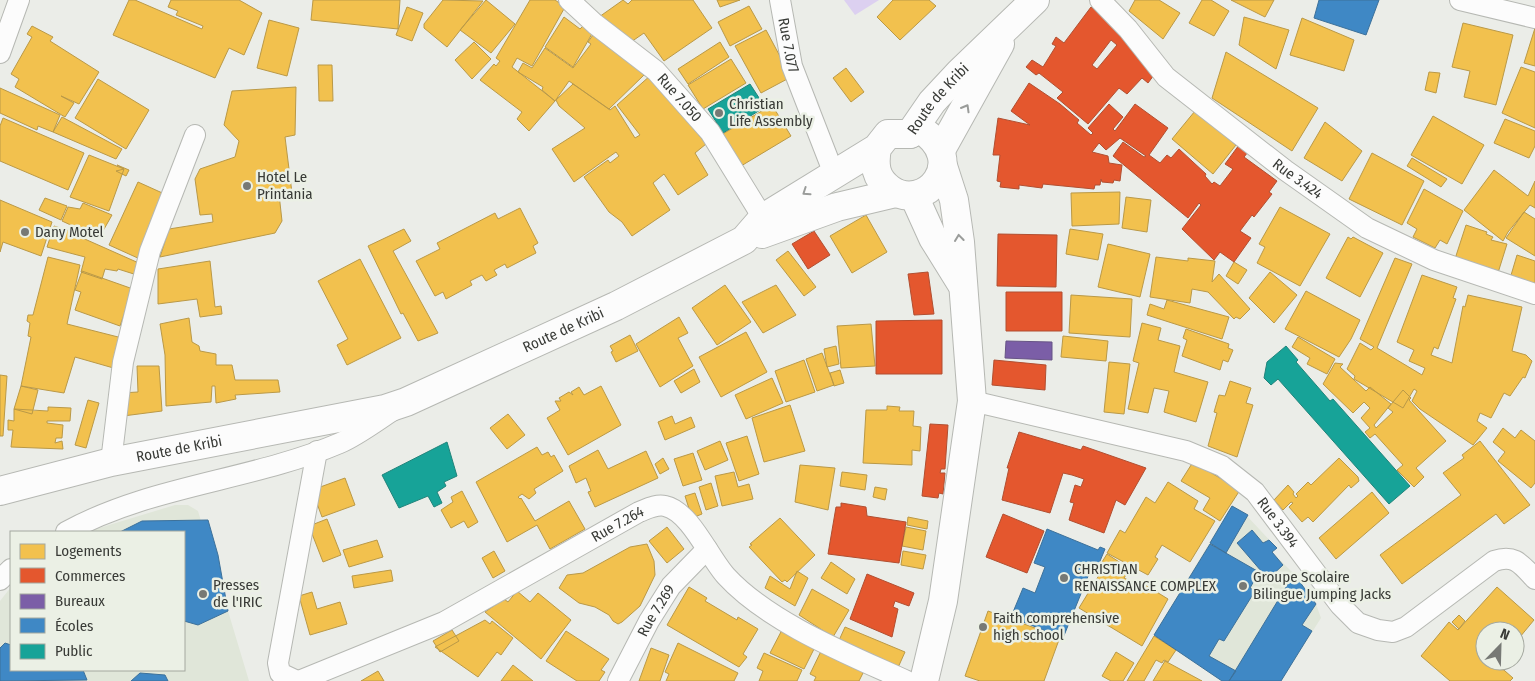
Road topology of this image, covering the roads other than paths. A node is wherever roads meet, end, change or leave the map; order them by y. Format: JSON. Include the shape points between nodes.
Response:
{"nodes":[{"id":1,"x":19,"y":0,"type":"edge"},
{"id":2,"x":569,"y":0,"type":"edge"},
{"id":3,"x":780,"y":0,"type":"edge"},
{"id":4,"x":1100,"y":0,"type":"edge"},
{"id":5,"x":1460,"y":0,"type":"edge"},
{"id":6,"x":1032,"y":3,"type":"edge"},
{"id":7,"x":1527,"y":11,"type":"edge"},
{"id":8,"x":0,"y":53,"type":"edge"},
{"id":9,"x":910,"y":134,"type":"junction"},
{"id":10,"x":195,"y":135,"type":"dead end"},
{"id":11,"x":877,"y":148,"type":"junction"},
{"id":12,"x":942,"y":158,"type":"junction"},
{"id":13,"x":834,"y":174,"type":"junction"},
{"id":14,"x":905,"y":195,"type":"junction"},
{"id":15,"x":763,"y":218,"type":"junction"},
{"id":16,"x":744,"y":240,"type":"junction"},
{"id":17,"x":963,"y":287,"type":"junction"},
{"id":18,"x":1535,"y":294,"type":"edge"},
{"id":19,"x":972,"y":401,"type":"junction"},
{"id":20,"x":406,"y":402,"type":"junction"},
{"id":21,"x":318,"y":451,"type":"junction"},
{"id":22,"x":111,"y":462,"type":"junction"},
{"id":23,"x":0,"y":491,"type":"edge"},
{"id":24,"x":68,"y":531,"type":"edge"},
{"id":25,"x":707,"y":549,"type":"junction"},
{"id":26,"x":10,"y":569,"type":"edge"},
{"id":27,"x":1535,"y":579,"type":"edge"},
{"id":28,"x":0,"y":580,"type":"edge"},
{"id":29,"x":922,"y":680,"type":"edge"},
{"id":30,"x":298,"y":681,"type":"edge"},
{"id":31,"x":618,"y":681,"type":"edge"}],
"edges":[{"from":1,"to":8,"type":"street"},
{"from":2,"to":15,"type":"street","name":"Rue 7.050","via":[[656,72],[710,132]]},
{"from":3,"to":13,"type":"street","name":"Rue 7.077","via":[[792,66]]},
{"from":4,"to":18,"type":"street","name":"Rue 3.424","via":[[1166,77],[1285,170],[1367,228],[1434,260]]},
{"from":5,"to":7,"type":"street"},
{"from":6,"to":9,"type":"main road","name":"Route de Kribi","via":[[932,102]]},
{"from":12,"to":6,"type":"main road","one_way":true,"via":[[1000,43]]},
{"from":9,"to":11,"type":"main road","name":"Route de Kribi","via":[[888,134]]},
{"from":9,"to":12,"type":"main road","via":[[920,129],[933,137]]},
{"from":10,"to":22,"type":"street","via":[[150,251],[123,362]]},
{"from":11,"to":13,"type":"main road","name":"Route de Kribi"},
{"from":11,"to":14,"type":"main road","via":[[874,166],[881,182]]},
{"from":12,"to":14,"type":"main road","via":[[938,180],[928,190]]},
{"from":17,"to":12,"type":"main road","one_way":true,"via":[[954,200]]},
{"from":13,"to":15,"type":"main road","name":"Route de Kribi","one_way":true},
{"from":14,"to":16,"type":"main road","via":[[837,207]]},
{"from":14,"to":17,"type":"main road"},
{"from":15,"to":16,"type":"main road","name":"Route de Kribi"},
{"from":16,"to":20,"type":"main road","name":"Route de Kribi","via":[[616,306]]},
{"from":17,"to":19,"type":"main road"},
{"from":19,"to":27,"type":"street","name":"Rue 3.394","via":[[1186,451],[1222,466],[1255,492],[1340,605],[1358,623],[1378,630],[1393,632],[1406,627],[1494,561],[1505,558],[1518,562]]},
{"from":19,"to":29,"type":"main road","via":[[943,601]]},
{"from":20,"to":21,"type":"street","via":[[356,434]]},
{"from":20,"to":22,"type":"main road","name":"Route de Kribi"},
{"from":21,"to":24,"type":"street","via":[[222,480],[153,496]]},
{"from":21,"to":30,"type":"street","name":"Rue 7.264","via":[[278,663],[280,673]]},
{"from":22,"to":23,"type":"main road","name":"Route de Kribi"},
{"from":25,"to":29,"type":"street","name":"Rue 7.264","via":[[726,576],[757,602],[814,639]]},
{"from":25,"to":30,"type":"street","name":"Rue 7.264","via":[[681,515],[664,506],[656,506],[639,512],[444,622]]},
{"from":25,"to":31,"type":"street","name":"Rue 7.269","via":[[670,586]]},
{"from":26,"to":28,"type":"street"}]}
